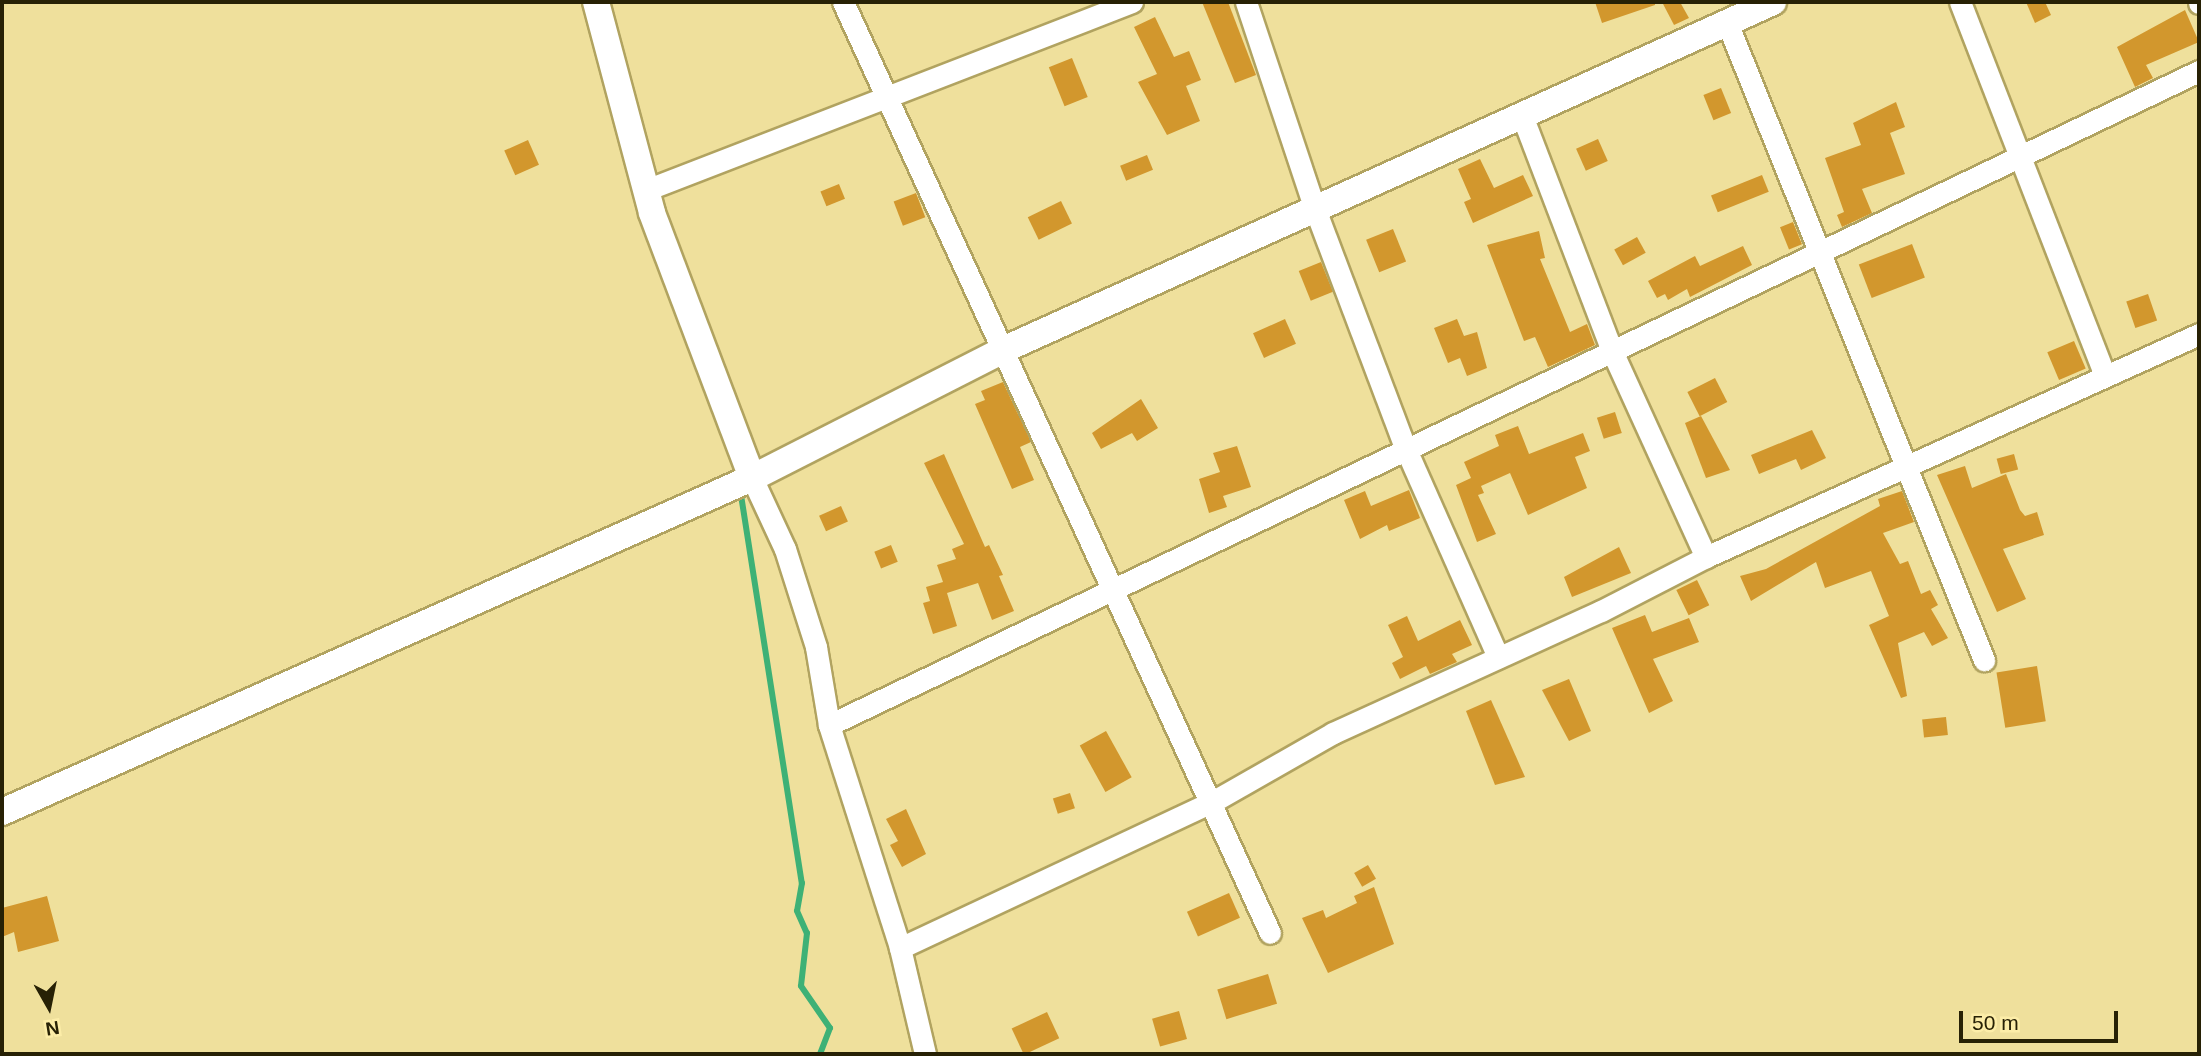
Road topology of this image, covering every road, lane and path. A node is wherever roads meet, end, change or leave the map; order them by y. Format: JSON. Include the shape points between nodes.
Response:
{"nodes":[{"id":1,"x":596,"y":2,"type":"edge"},
{"id":2,"x":843,"y":2,"type":"edge"},
{"id":3,"x":1132,"y":2,"type":"edge"},
{"id":4,"x":1246,"y":2,"type":"edge"},
{"id":5,"x":1773,"y":2,"type":"edge"},
{"id":6,"x":1961,"y":2,"type":"edge"},
{"id":7,"x":1728,"y":24,"type":"junction"},
{"id":8,"x":2199,"y":71,"type":"edge"},
{"id":9,"x":888,"y":100,"type":"junction"},
{"id":10,"x":1523,"y":118,"type":"junction"},
{"id":11,"x":2020,"y":156,"type":"junction"},
{"id":12,"x":646,"y":190,"type":"junction"},
{"id":13,"x":1315,"y":209,"type":"junction"},
{"id":14,"x":1819,"y":252,"type":"junction"},
{"id":15,"x":2199,"y":334,"type":"edge"},
{"id":16,"x":1611,"y":349,"type":"junction"},
{"id":17,"x":1003,"y":350,"type":"junction"},
{"id":18,"x":2104,"y":374,"type":"junction"},
{"id":19,"x":1405,"y":447,"type":"junction"},
{"id":20,"x":1905,"y":469,"type":"junction"},
{"id":21,"x":752,"y":478,"type":"junction"},
{"id":22,"x":1706,"y":556,"type":"junction"},
{"id":23,"x":1114,"y":589,"type":"junction"},
{"id":24,"x":1498,"y":657,"type":"junction"},
{"id":25,"x":1983,"y":660,"type":"dead end"},
{"id":26,"x":829,"y":725,"type":"junction"},
{"id":27,"x":1213,"y":801,"type":"junction"},
{"id":28,"x":2,"y":812,"type":"edge"},
{"id":29,"x":1270,"y":933,"type":"dead end"},
{"id":30,"x":900,"y":948,"type":"junction"},
{"id":31,"x":925,"y":1054,"type":"edge"}],
"edges":[{"from":1,"to":12,"type":"street"},
{"from":2,"to":9,"type":"street"},
{"from":3,"to":9,"type":"street"},
{"from":4,"to":13,"type":"street"},
{"from":5,"to":7,"type":"street"},
{"from":6,"to":11,"type":"street"},
{"from":7,"to":10,"type":"street"},
{"from":7,"to":14,"type":"street"},
{"from":8,"to":11,"type":"street"},
{"from":9,"to":12,"type":"street"},
{"from":9,"to":17,"type":"street"},
{"from":10,"to":13,"type":"street"},
{"from":10,"to":16,"type":"street"},
{"from":11,"to":14,"type":"street"},
{"from":11,"to":18,"type":"street"},
{"from":12,"to":21,"type":"street"},
{"from":13,"to":17,"type":"street"},
{"from":13,"to":19,"type":"street"},
{"from":14,"to":16,"type":"street"},
{"from":14,"to":20,"type":"street"},
{"from":15,"to":18,"type":"street"},
{"from":16,"to":19,"type":"street"},
{"from":16,"to":22,"type":"street"},
{"from":17,"to":21,"type":"street"},
{"from":17,"to":23,"type":"street"},
{"from":18,"to":20,"type":"street"},
{"from":19,"to":23,"type":"street"},
{"from":19,"to":24,"type":"street"},
{"from":20,"to":22,"type":"street"},
{"from":20,"to":25,"type":"street"},
{"from":21,"to":26,"type":"street","via":[[785,549],[812,635]]},
{"from":21,"to":28,"type":"street"},
{"from":22,"to":24,"type":"street"},
{"from":23,"to":26,"type":"street"},
{"from":23,"to":27,"type":"street"},
{"from":24,"to":27,"type":"street","via":[[1333,733]]},
{"from":26,"to":30,"type":"street"},
{"from":27,"to":29,"type":"street"},
{"from":27,"to":30,"type":"street"},
{"from":30,"to":31,"type":"street"}]}
